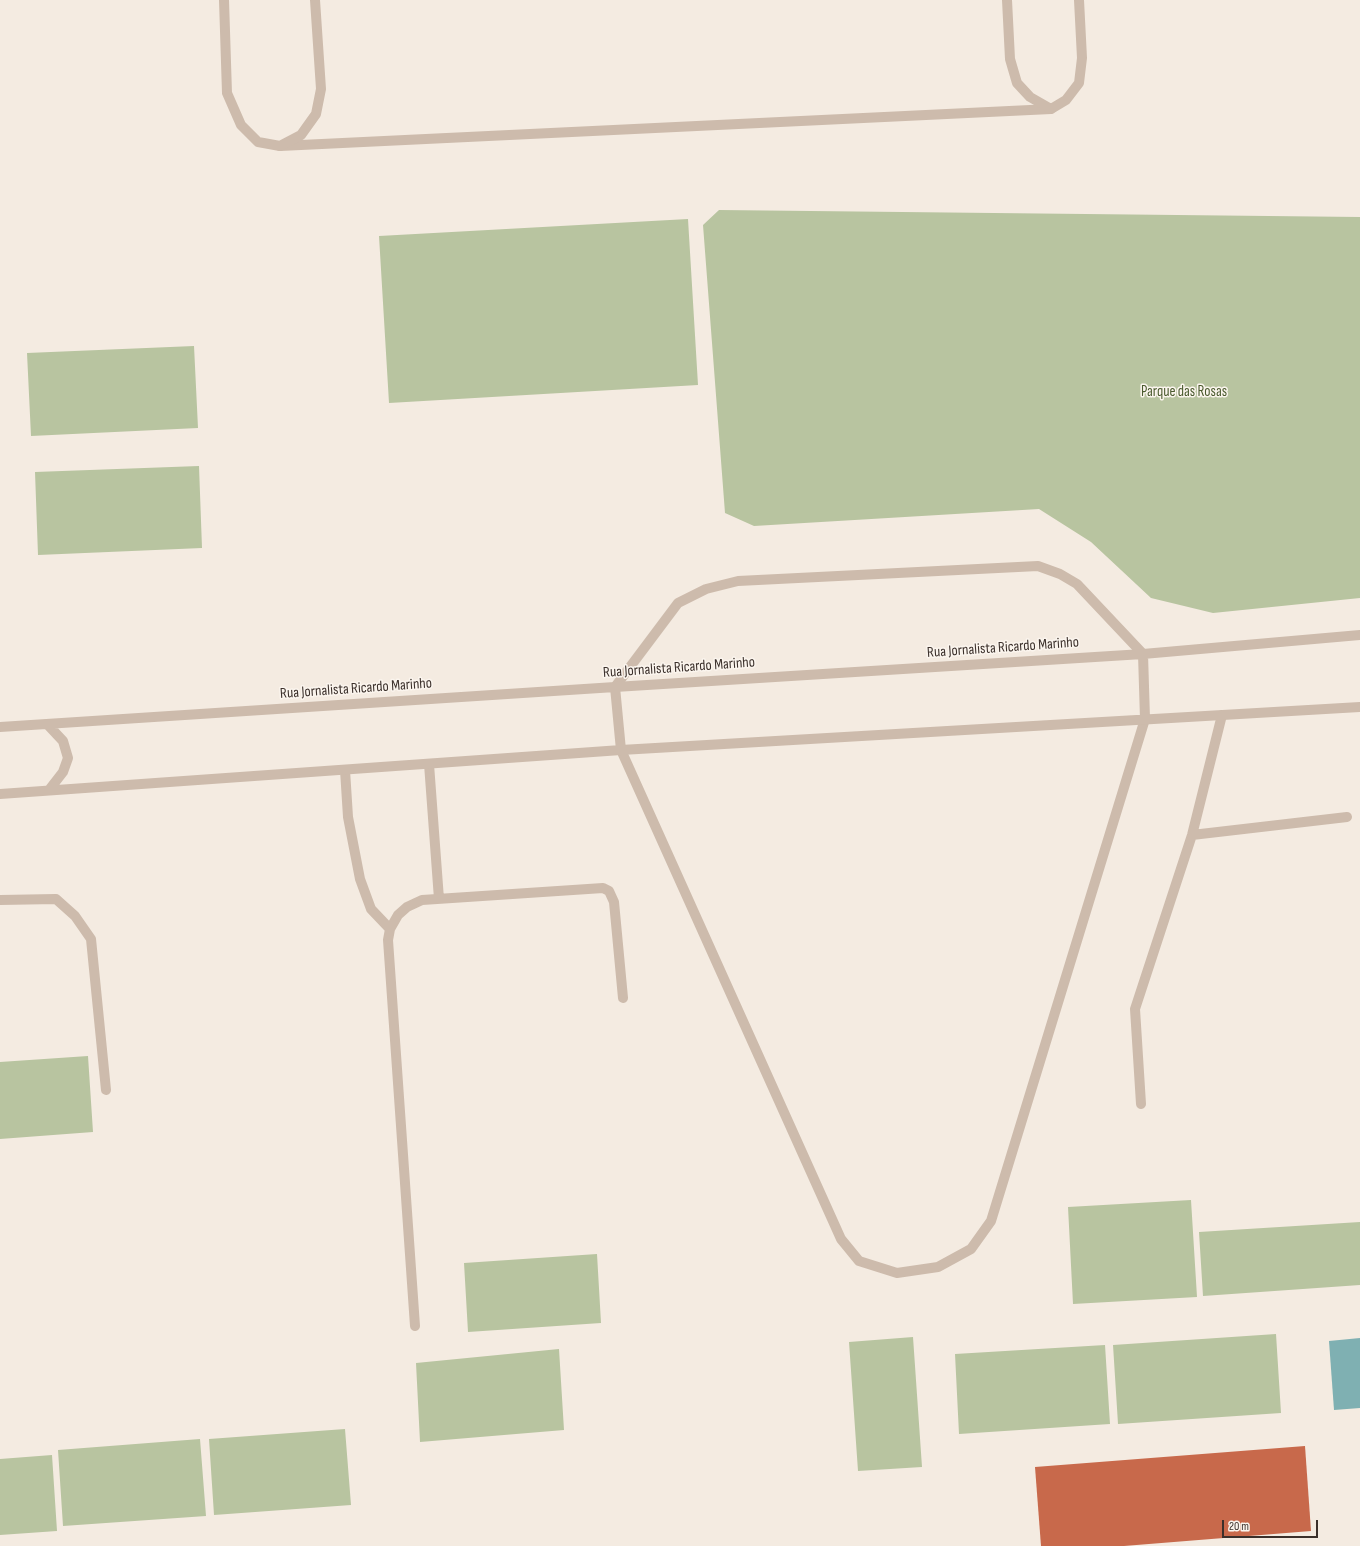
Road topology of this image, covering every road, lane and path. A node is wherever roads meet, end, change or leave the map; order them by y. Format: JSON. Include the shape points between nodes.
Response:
{"nodes":[{"id":1,"x":224,"y":0,"type":"edge"},
{"id":2,"x":315,"y":0,"type":"edge"},
{"id":3,"x":1007,"y":0,"type":"edge"},
{"id":4,"x":1078,"y":0,"type":"edge"},
{"id":5,"x":1051,"y":109,"type":"junction"},
{"id":6,"x":280,"y":146,"type":"junction"},
{"id":7,"x":1360,"y":635,"type":"edge"},
{"id":8,"x":1143,"y":654,"type":"junction"},
{"id":9,"x":615,"y":687,"type":"junction"},
{"id":10,"x":1360,"y":707,"type":"edge"},
{"id":11,"x":1222,"y":715,"type":"junction"},
{"id":12,"x":1145,"y":719,"type":"junction"},
{"id":13,"x":48,"y":725,"type":"junction"},
{"id":14,"x":0,"y":727,"type":"edge"},
{"id":15,"x":621,"y":750,"type":"junction"},
{"id":16,"x":428,"y":764,"type":"junction"},
{"id":17,"x":345,"y":770,"type":"junction"},
{"id":18,"x":49,"y":790,"type":"junction"},
{"id":19,"x":0,"y":794,"type":"edge"},
{"id":20,"x":1347,"y":817,"type":"dead end"},
{"id":21,"x":1192,"y":835,"type":"junction"},
{"id":22,"x":439,"y":899,"type":"junction"},
{"id":23,"x":0,"y":900,"type":"edge"},
{"id":24,"x":390,"y":928,"type":"junction"},
{"id":25,"x":623,"y":998,"type":"dead end"},
{"id":26,"x":106,"y":1090,"type":"dead end"},
{"id":27,"x":1141,"y":1104,"type":"dead end"},
{"id":28,"x":415,"y":1326,"type":"dead end"}],
"edges":[{"from":1,"to":6,"type":"street","via":[[227,93],[241,125],[258,142]]},
{"from":2,"to":6,"type":"street","via":[[321,89],[316,114],[301,135]]},
{"from":3,"to":5,"type":"street","via":[[1010,59],[1017,83],[1030,97]]},
{"from":4,"to":5,"type":"street","via":[[1082,58],[1079,83],[1066,100]]},
{"from":5,"to":6,"type":"street"},
{"from":7,"to":8,"type":"street","name":"Rua Jornalista Ricardo Marinho"},
{"from":8,"to":9,"type":"street","name":"Rua Jornalista Ricardo Marinho"},
{"from":8,"to":9,"type":"street","via":[[1077,584],[1038,566],[738,580],[706,589],[678,603]]},
{"from":8,"to":12,"type":"street"},
{"from":9,"to":13,"type":"street","name":"Rua Jornalista Ricardo Marinho"},
{"from":9,"to":15,"type":"street"},
{"from":10,"to":11,"type":"street"},
{"from":11,"to":12,"type":"street"},
{"from":11,"to":21,"type":"street"},
{"from":12,"to":15,"type":"street"},
{"from":12,"to":15,"type":"street","via":[[991,1221],[971,1250],[938,1267],[897,1273],[859,1261],[841,1240]]},
{"from":13,"to":14,"type":"street","name":"Rua Jornalista Ricardo Marinho"},
{"from":13,"to":18,"type":"street","via":[[63,741],[68,758]]},
{"from":15,"to":16,"type":"street"},
{"from":16,"to":17,"type":"street"},
{"from":16,"to":22,"type":"street"},
{"from":17,"to":18,"type":"street"},
{"from":17,"to":24,"type":"street","via":[[348,817],[360,879],[372,909]]},
{"from":18,"to":19,"type":"street"},
{"from":20,"to":21,"type":"street"},
{"from":21,"to":27,"type":"street","via":[[1134,1009]]},
{"from":22,"to":24,"type":"street","via":[[422,900],[407,907]]},
{"from":22,"to":25,"type":"street","via":[[598,888],[609,891],[614,902]]},
{"from":23,"to":26,"type":"street","via":[[56,899],[75,916],[91,939]]},
{"from":24,"to":28,"type":"street","via":[[388,956]]}]}
